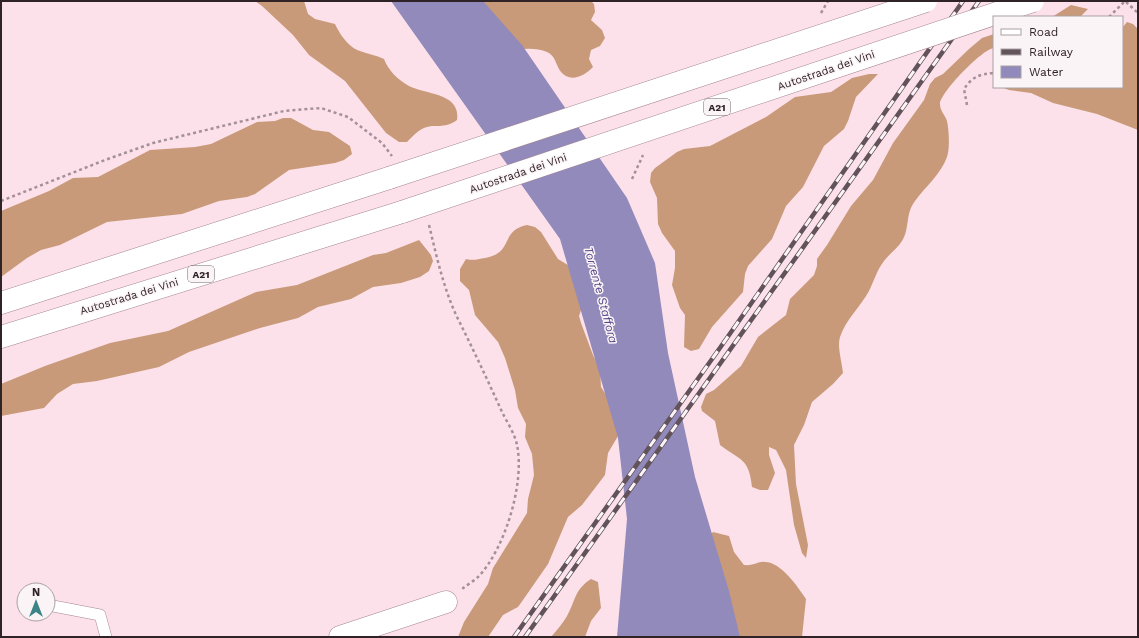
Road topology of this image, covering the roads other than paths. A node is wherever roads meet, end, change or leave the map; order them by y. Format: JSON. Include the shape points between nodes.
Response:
{"nodes":[{"id":1,"x":926,"y":1,"type":"edge"},
{"id":2,"x":1033,"y":1,"type":"edge"},
{"id":3,"x":1,"y":303,"type":"edge"},
{"id":4,"x":1,"y":337,"type":"edge"},
{"id":5,"x":446,"y":602,"type":"road end"},
{"id":6,"x":56,"y":607,"type":"edge"},
{"id":7,"x":106,"y":637,"type":"edge"},
{"id":8,"x":340,"y":637,"type":"edge"}],
"edges":[{"from":1,"to":3,"type":"main road","bridge":true,"via":[[392,170]]},
{"from":2,"to":4,"type":"main road","name":"Autostrada dei Vini","number":"A21","bridge":true,"via":[[402,212]]},
{"from":5,"to":8,"type":"main road"},
{"from":6,"to":7,"type":"lane","via":[[100,615]]}]}
